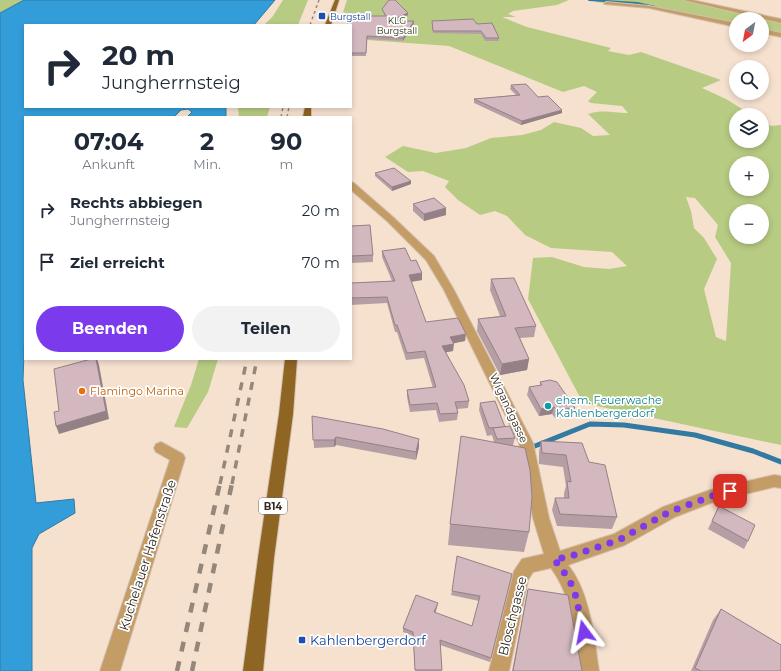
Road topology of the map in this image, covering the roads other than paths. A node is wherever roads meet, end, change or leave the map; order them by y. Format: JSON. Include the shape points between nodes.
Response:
{"nodes":[{"id":1,"x":337,"y":0,"type":"edge"},
{"id":2,"x":686,"y":0,"type":"edge"},
{"id":3,"x":606,"y":2,"type":"dead end"},
{"id":4,"x":781,"y":21,"type":"edge"},
{"id":5,"x":729,"y":23,"type":"edge"},
{"id":6,"x":328,"y":24,"type":"edge"},
{"id":7,"x":769,"y":33,"type":"edge"},
{"id":8,"x":781,"y":36,"type":"edge"},
{"id":9,"x":352,"y":186,"type":"edge"},
{"id":10,"x":291,"y":360,"type":"edge"},
{"id":11,"x":161,"y":448,"type":"dead end"},
{"id":12,"x":781,"y":482,"type":"edge"},
{"id":13,"x":554,"y":559,"type":"junction"},
{"id":14,"x":110,"y":671,"type":"edge"},
{"id":15,"x":253,"y":671,"type":"edge"},
{"id":16,"x":499,"y":671,"type":"edge"},
{"id":17,"x":589,"y":671,"type":"edge"}],
"edges":[{"from":1,"to":6,"type":"main road"},
{"from":2,"to":4,"type":"street"},
{"from":3,"to":5,"type":"street","via":[[658,8]]},
{"from":7,"to":8,"type":"street"},
{"from":9,"to":13,"type":"street","name":"Wigandgasse","via":[[430,258],[453,297],[528,451],[545,532]]},
{"from":10,"to":15,"type":"main road","number":"B14"},
{"from":11,"to":14,"type":"street","name":"Kuchelauer Hafenstraße","via":[[178,458]]},
{"from":12,"to":13,"type":"street","name":"Bloschgasse","via":[[774,481],[715,495],[669,512],[619,540],[568,557]]},
{"from":13,"to":16,"type":"street","name":"Bloschgasse","via":[[528,565],[520,577]]},
{"from":13,"to":17,"type":"street","name":"Wigandgasse","via":[[574,589],[584,632]]}]}
